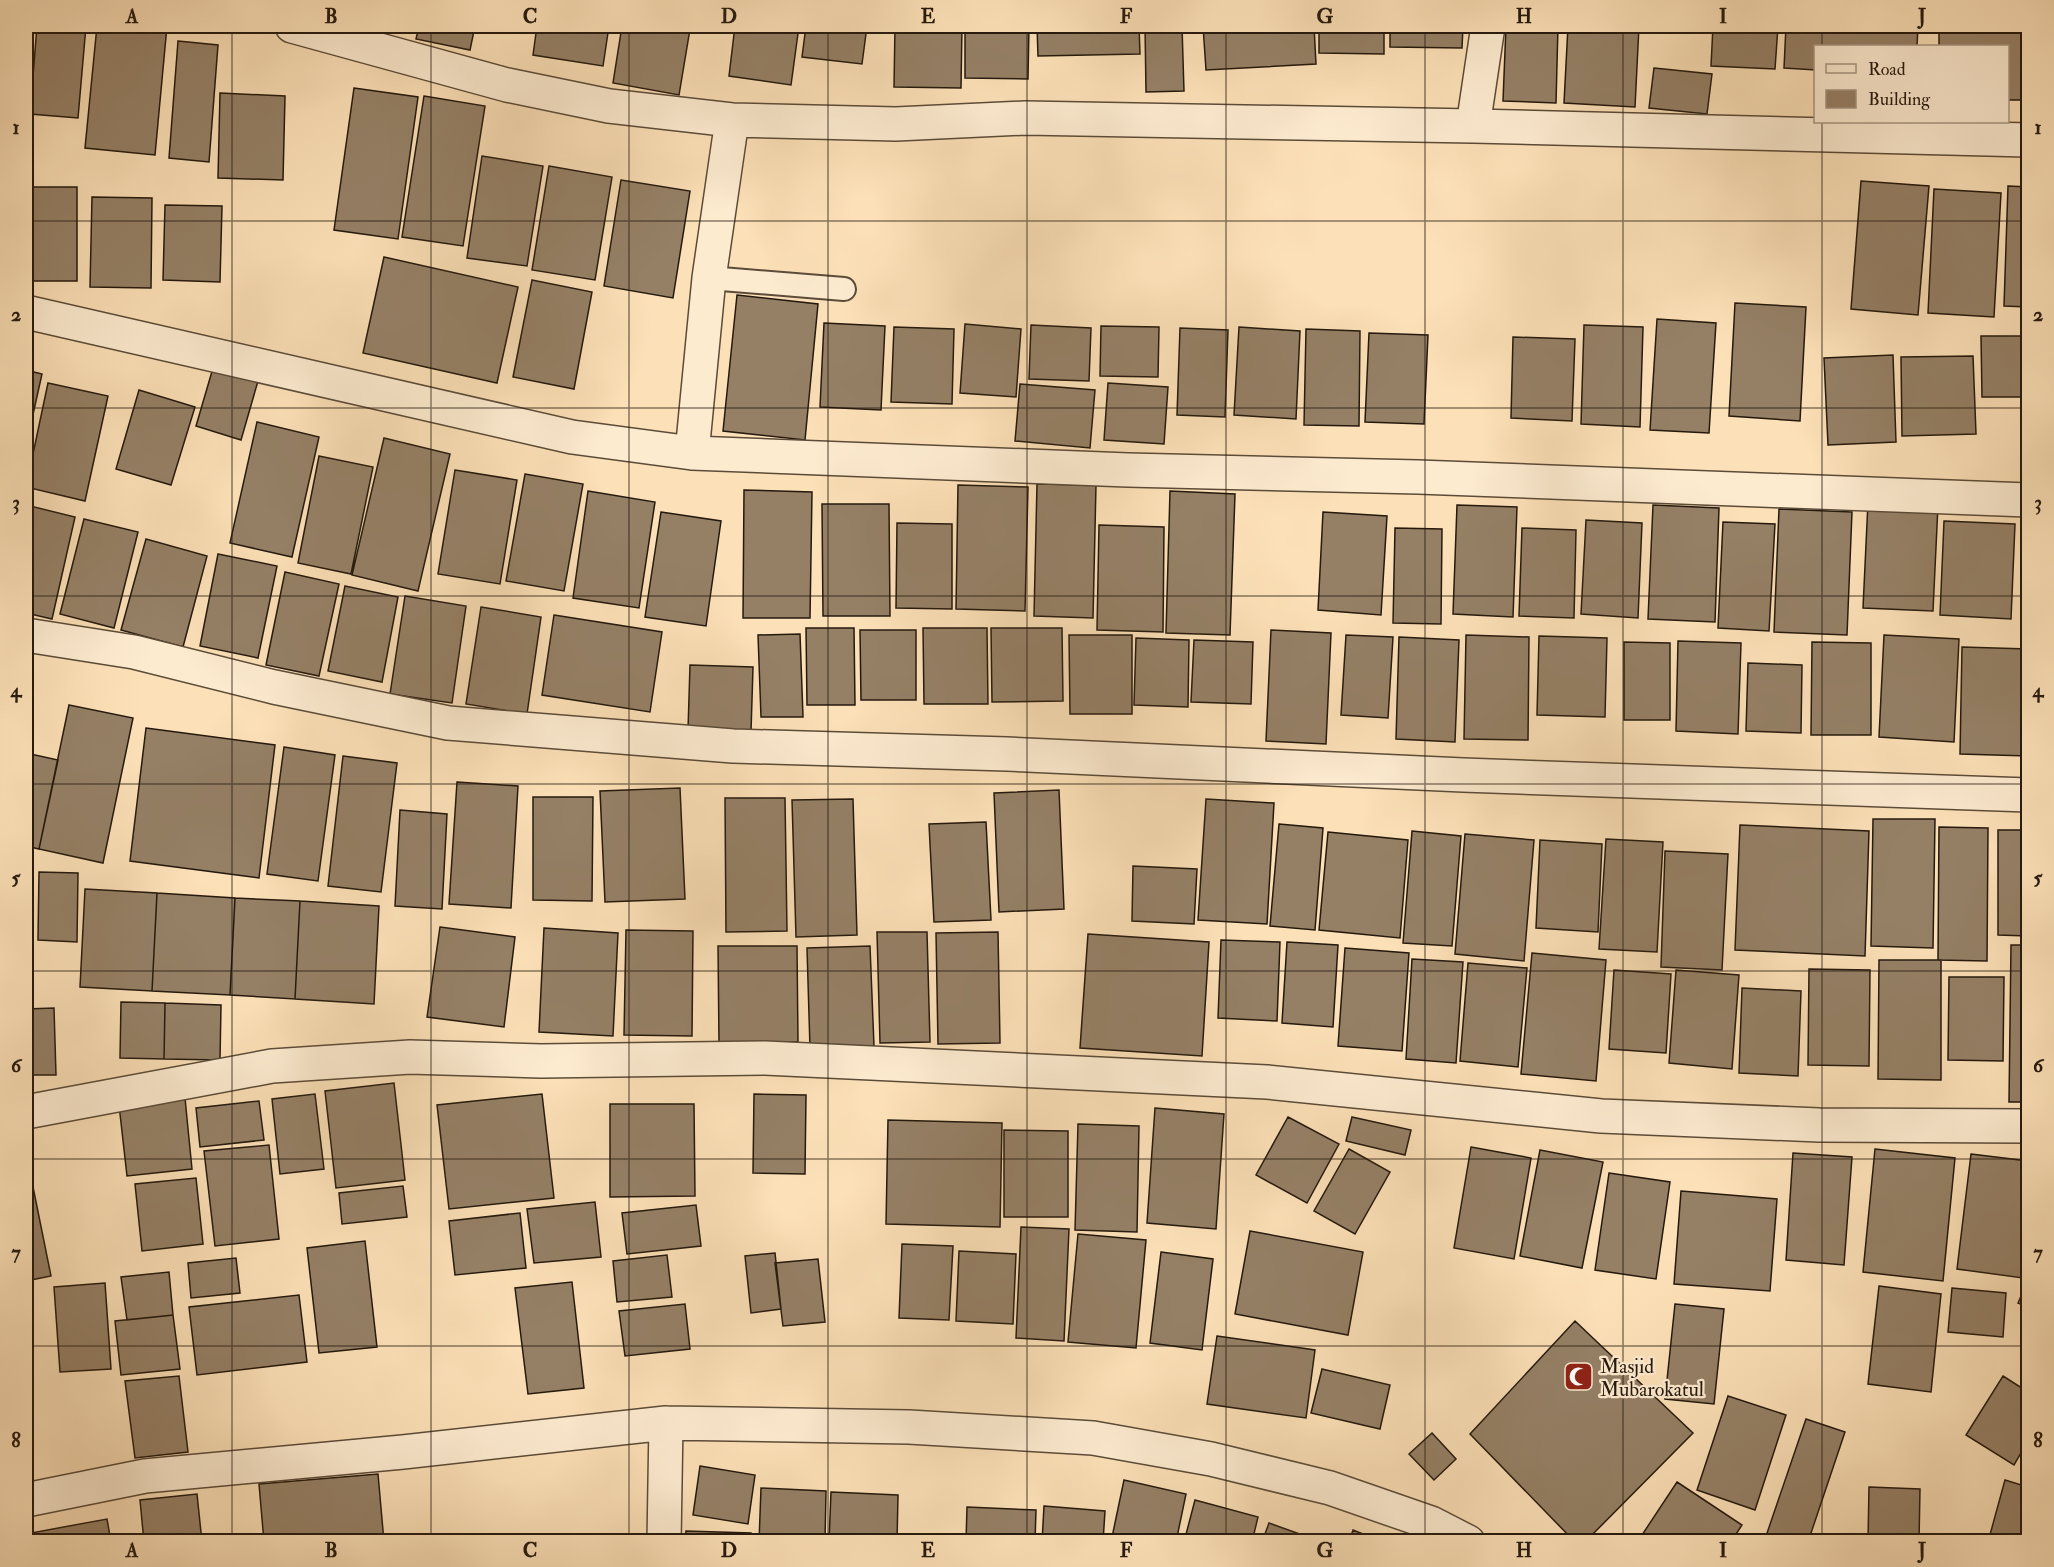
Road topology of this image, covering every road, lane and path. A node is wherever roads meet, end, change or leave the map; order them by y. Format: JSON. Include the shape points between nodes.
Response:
{"nodes":[{"id":1,"x":292,"y":26,"type":"edge"},
{"id":2,"x":1488,"y":26,"type":"edge"},
{"id":3,"x":732,"y":120,"type":"junction"},
{"id":4,"x":1473,"y":126,"type":"junction"},
{"id":5,"x":2028,"y":140,"type":"edge"},
{"id":6,"x":709,"y":278,"type":"junction"},
{"id":7,"x":844,"y":289,"type":"dead end"},
{"id":8,"x":26,"y":312,"type":"edge"},
{"id":9,"x":692,"y":453,"type":"junction"},
{"id":10,"x":2028,"y":500,"type":"edge"},
{"id":11,"x":26,"y":635,"type":"edge"},
{"id":12,"x":2028,"y":795,"type":"edge"},
{"id":13,"x":26,"y":1112,"type":"edge"},
{"id":14,"x":2028,"y":1126,"type":"edge"},
{"id":15,"x":666,"y":1423,"type":"junction"},
{"id":16,"x":26,"y":1500,"type":"edge"},
{"id":17,"x":664,"y":1542,"type":"edge"},
{"id":18,"x":1468,"y":1542,"type":"edge"}],
"edges":[{"from":1,"to":3,"type":"street","via":[[507,85],[609,106]]},
{"from":2,"to":4,"type":"street"},
{"from":3,"to":4,"type":"street","via":[[896,124],[1025,118]]},
{"from":3,"to":6,"type":"street"},
{"from":4,"to":5,"type":"street"},
{"from":6,"to":7,"type":"lane"},
{"from":6,"to":9,"type":"street"},
{"from":8,"to":9,"type":"street","via":[[572,437]]},
{"from":9,"to":10,"type":"street"},
{"from":11,"to":12,"type":"street","via":[[134,652],[274,687],[448,723],[710,744]]},
{"from":13,"to":14,"type":"street","via":[[272,1066],[410,1057],[541,1061],[765,1058],[1267,1082],[1601,1116],[1819,1125]]},
{"from":15,"to":16,"type":"street","via":[[145,1476]]},
{"from":15,"to":17,"type":"street"},
{"from":15,"to":18,"type":"street","via":[[909,1427],[1093,1438],[1211,1459],[1330,1488],[1431,1523]]}]}
